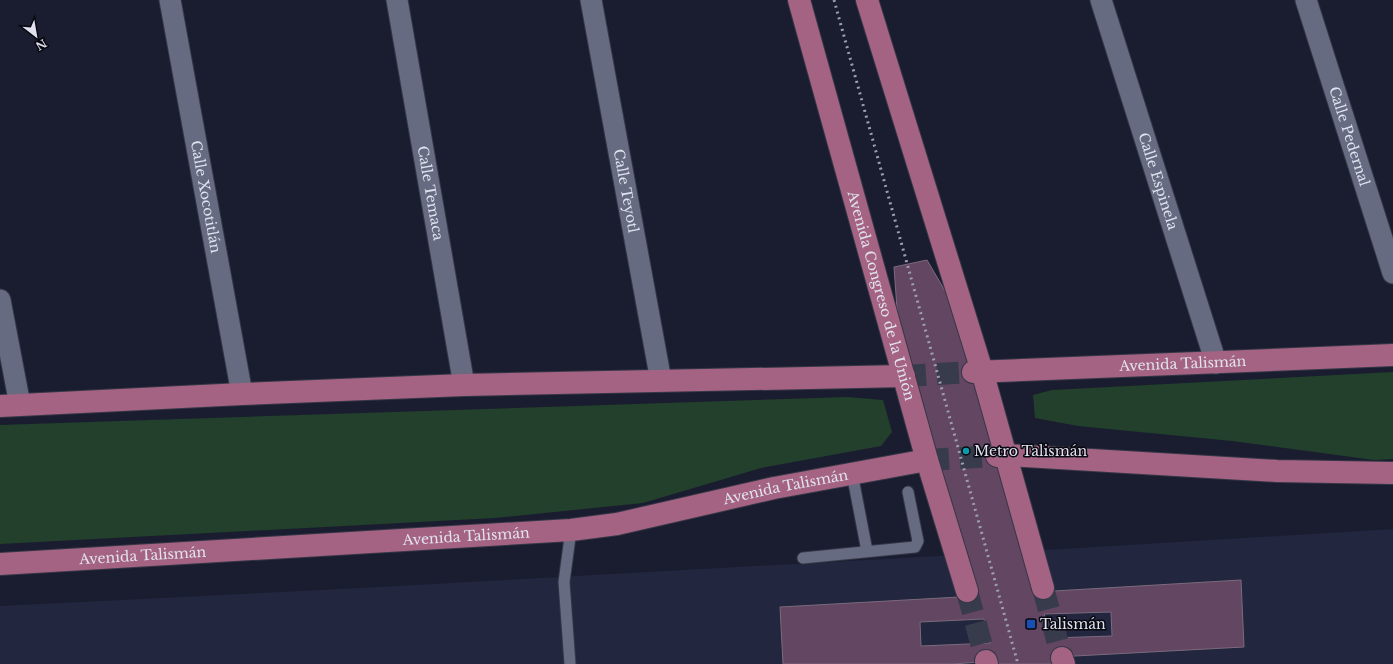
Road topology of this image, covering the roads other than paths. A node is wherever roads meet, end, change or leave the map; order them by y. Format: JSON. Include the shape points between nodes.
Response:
{"nodes":[{"id":1,"x":170,"y":0,"type":"edge"},
{"id":2,"x":397,"y":0,"type":"edge"},
{"id":3,"x":591,"y":0,"type":"edge"},
{"id":4,"x":799,"y":0,"type":"edge"},
{"id":5,"x":867,"y":0,"type":"edge"},
{"id":6,"x":1101,"y":0,"type":"edge"},
{"id":7,"x":1306,"y":0,"type":"edge"},
{"id":8,"x":1393,"y":273,"type":"edge"},
{"id":9,"x":0,"y":300,"type":"edge"},
{"id":10,"x":1393,"y":355,"type":"edge"},
{"id":11,"x":1216,"y":363,"type":"junction"},
{"id":12,"x":978,"y":372,"type":"junction"},
{"id":13,"x":904,"y":376,"type":"junction"},
{"id":14,"x":661,"y":381,"type":"junction"},
{"id":15,"x":464,"y":385,"type":"junction"},
{"id":16,"x":242,"y":394,"type":"junction"},
{"id":17,"x":10,"y":405,"type":"edge"},
{"id":18,"x":1002,"y":456,"type":"junction"},
{"id":19,"x":927,"y":460,"type":"junction"},
{"id":20,"x":1393,"y":473,"type":"edge"},
{"id":21,"x":852,"y":474,"type":"junction"},
{"id":22,"x":908,"y":492,"type":"dead end"},
{"id":23,"x":571,"y":530,"type":"junction"},
{"id":24,"x":867,"y":551,"type":"junction"},
{"id":25,"x":803,"y":558,"type":"dead end"},
{"id":26,"x":0,"y":564,"type":"edge"},
{"id":27,"x":1043,"y":588,"type":"tunnel mouth"},
{"id":28,"x":967,"y":591,"type":"tunnel mouth"},
{"id":29,"x":570,"y":664,"type":"edge"}],
"edges":[{"from":1,"to":16,"type":"street","name":"Calle Xocotitlán"},
{"from":2,"to":15,"type":"street","name":"Calle Temaca"},
{"from":3,"to":14,"type":"street","name":"Calle Teyotl"},
{"from":4,"to":13,"type":"main road","name":"Avenida Congreso de la Unión"},
{"from":5,"to":12,"type":"main road"},
{"from":6,"to":11,"type":"street","name":"Calle Espinela"},
{"from":7,"to":8,"type":"street","name":"Calle Pedernal"},
{"from":9,"to":17,"type":"street"},
{"from":10,"to":11,"type":"main road","name":"Avenida Talismán"},
{"from":11,"to":12,"type":"main road","name":"Avenida Talismán"},
{"from":12,"to":18,"type":"main road"},
{"from":13,"to":14,"type":"main road"},
{"from":13,"to":19,"type":"main road","name":"Avenida Congreso de la Unión"},
{"from":14,"to":15,"type":"main road"},
{"from":15,"to":16,"type":"main road"},
{"from":16,"to":17,"type":"main road"},
{"from":18,"to":20,"type":"main road","via":[[1277,471]]},
{"from":18,"to":27,"type":"main road"},
{"from":19,"to":21,"type":"main road","name":"Avenida Talismán"},
{"from":19,"to":28,"type":"main road","name":"Avenida Congreso de la Unión"},
{"from":21,"to":23,"type":"main road","name":"Avenida Talismán","via":[[774,488],[617,524]]},
{"from":21,"to":24,"type":"lane"},
{"from":22,"to":24,"type":"lane","via":[[918,541],[915,547]]},
{"from":23,"to":26,"type":"main road","name":"Avenida Talismán"},
{"from":23,"to":29,"type":"lane","via":[[564,582]]},
{"from":24,"to":25,"type":"lane"}]}
